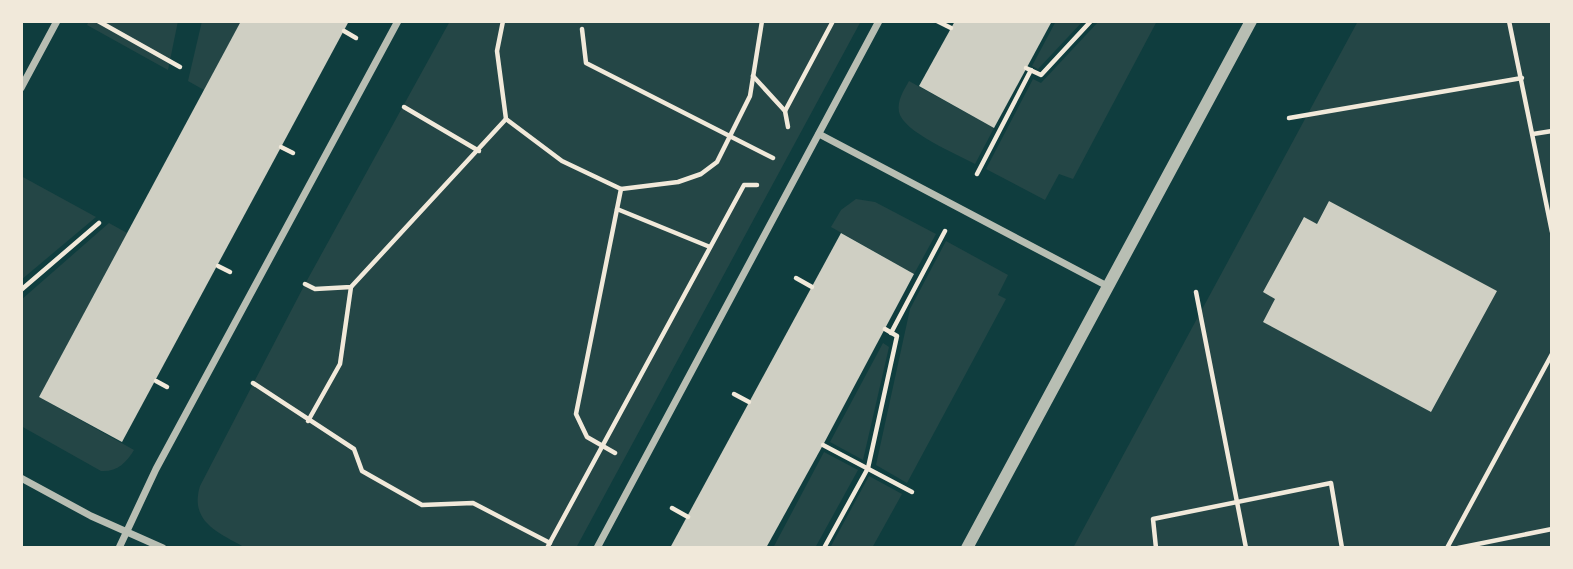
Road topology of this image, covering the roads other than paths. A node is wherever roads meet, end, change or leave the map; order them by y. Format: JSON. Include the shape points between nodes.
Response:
{"nodes":[{"id":1,"x":57,"y":21,"type":"edge"},
{"id":2,"x":398,"y":21,"type":"edge"},
{"id":3,"x":879,"y":21,"type":"edge"},
{"id":4,"x":1251,"y":21,"type":"edge"},
{"id":5,"x":21,"y":88,"type":"edge"},
{"id":6,"x":819,"y":134,"type":"junction"},
{"id":7,"x":1109,"y":288,"type":"junction"},
{"id":8,"x":21,"y":478,"type":"edge"},
{"id":9,"x":127,"y":533,"type":"junction"},
{"id":10,"x":119,"y":548,"type":"edge"},
{"id":11,"x":163,"y":548,"type":"edge"},
{"id":12,"x":597,"y":548,"type":"edge"},
{"id":13,"x":967,"y":548,"type":"edge"}],
"edges":[{"from":1,"to":5,"type":"street"},
{"from":2,"to":9,"type":"street","via":[[156,469]]},
{"from":3,"to":6,"type":"street"},
{"from":4,"to":7,"type":"street"},
{"from":6,"to":7,"type":"street"},
{"from":6,"to":12,"type":"street"},
{"from":7,"to":13,"type":"street"},
{"from":8,"to":9,"type":"street"},
{"from":9,"to":10,"type":"street"},
{"from":9,"to":11,"type":"street"}]}
